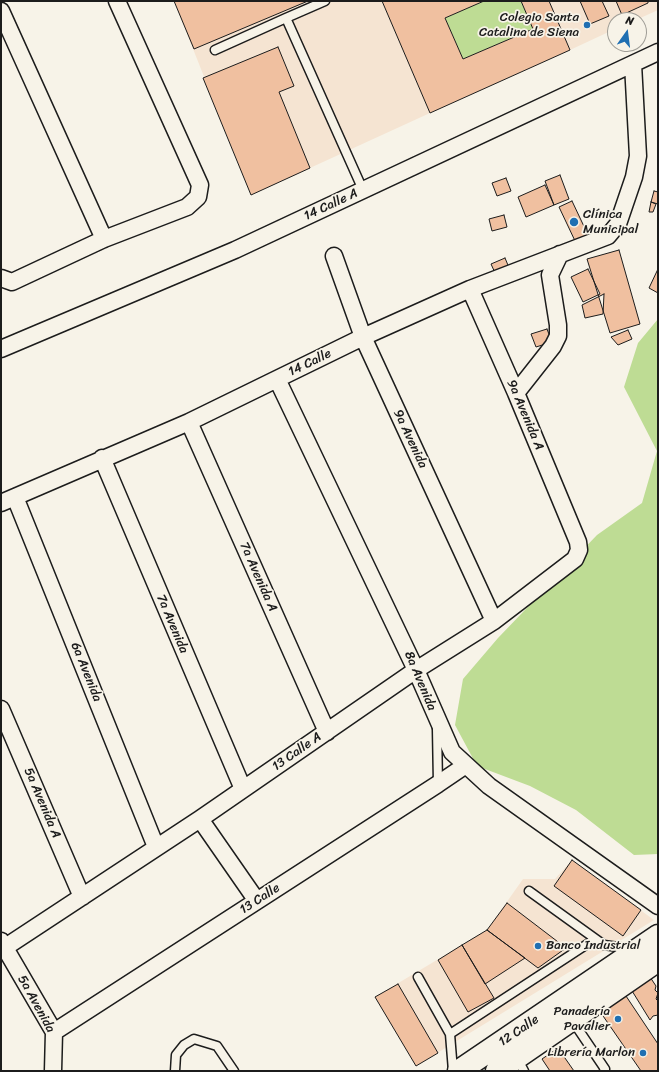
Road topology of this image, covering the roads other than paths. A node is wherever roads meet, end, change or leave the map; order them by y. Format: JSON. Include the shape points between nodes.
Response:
{"nodes":[{"id":1,"x":116,"y":1,"type":"edge"},
{"id":2,"x":325,"y":1,"type":"edge"},
{"id":3,"x":1,"y":11,"type":"edge"},
{"id":4,"x":286,"y":18,"type":"junction"},
{"id":5,"x":215,"y":50,"type":"dead end"},
{"id":6,"x":658,"y":52,"type":"edge"},
{"id":7,"x":634,"y":64,"type":"junction"},
{"id":8,"x":363,"y":190,"type":"junction"},
{"id":9,"x":104,"y":239,"type":"junction"},
{"id":10,"x":560,"y":254,"type":"junction"},
{"id":11,"x":334,"y":256,"type":"dead end"},
{"id":12,"x":1,"y":278,"type":"edge"},
{"id":13,"x":470,"y":289,"type":"junction"},
{"id":14,"x":363,"y":337,"type":"junction"},
{"id":15,"x":1,"y":349,"type":"edge"},
{"id":16,"x":277,"y":378,"type":"junction"},
{"id":17,"x":516,"y":393,"type":"junction"},
{"id":18,"x":188,"y":422,"type":"junction"},
{"id":19,"x":102,"y":458,"type":"junction"},
{"id":20,"x":8,"y":500,"type":"edge"},
{"id":21,"x":578,"y":542,"type":"joint"},
{"id":22,"x":494,"y":620,"type":"junction"},
{"id":23,"x":416,"y":670,"type":"junction"},
{"id":24,"x":1,"y":709,"type":"edge"},
{"id":25,"x":437,"y":722,"type":"junction"},
{"id":26,"x":327,"y":732,"type":"junction"},
{"id":27,"x":466,"y":765,"type":"junction"},
{"id":28,"x":438,"y":784,"type":"junction"},
{"id":29,"x":243,"y":789,"type":"junction"},
{"id":30,"x":200,"y":819,"type":"junction"},
{"id":31,"x":156,"y":848,"type":"junction"},
{"id":32,"x":530,"y":891,"type":"dead end"},
{"id":33,"x":82,"y":897,"type":"junction"},
{"id":34,"x":257,"y":901,"type":"junction"},
{"id":35,"x":658,"y":906,"type":"edge"},
{"id":36,"x":658,"y":936,"type":"edge"},
{"id":37,"x":595,"y":939,"type":"junction"},
{"id":38,"x":2,"y":946,"type":"edge"},
{"id":39,"x":639,"y":949,"type":"junction"},
{"id":40,"x":658,"y":960,"type":"edge"},
{"id":41,"x":418,"y":977,"type":"dead end"},
{"id":42,"x":572,"y":1019,"type":"junction"},
{"id":43,"x":54,"y":1032,"type":"junction"},
{"id":44,"x":450,"y":1034,"type":"junction"},
{"id":45,"x":520,"y":1064,"type":"edge"},
{"id":46,"x":54,"y":1071,"type":"edge"},
{"id":47,"x":175,"y":1071,"type":"edge"},
{"id":48,"x":234,"y":1071,"type":"edge"},
{"id":49,"x":453,"y":1071,"type":"edge"},
{"id":50,"x":459,"y":1071,"type":"edge"},
{"id":51,"x":496,"y":1071,"type":"edge"},
{"id":52,"x":604,"y":1071,"type":"edge"}],
"edges":[{"from":1,"to":9,"type":"street","via":[[200,185],[198,198],[187,207]]},
{"from":2,"to":4,"type":"lane"},
{"from":3,"to":9,"type":"street"},
{"from":4,"to":5,"type":"lane"},
{"from":4,"to":8,"type":"lane"},
{"from":6,"to":7,"type":"street","name":"14 Calle A"},
{"from":7,"to":8,"type":"street","name":"14 Calle A"},
{"from":7,"to":10,"type":"street","name":"14 Calle","via":[[638,156],[634,177],[618,224],[608,236]]},
{"from":8,"to":15,"type":"street","name":"14 Calle A","via":[[235,250]]},
{"from":9,"to":12,"type":"street","via":[[12,282]]},
{"from":10,"to":13,"type":"street","name":"14 Calle"},
{"from":10,"to":17,"type":"street","via":[[550,275],[558,336]]},
{"from":11,"to":14,"type":"street","name":"9a Avenida"},
{"from":13,"to":14,"type":"street","name":"14 Calle"},
{"from":13,"to":17,"type":"street","name":"9a Avenida A"},
{"from":14,"to":16,"type":"street","name":"14 Calle"},
{"from":14,"to":22,"type":"street","name":"9a Avenida"},
{"from":16,"to":18,"type":"street","name":"14 Calle"},
{"from":16,"to":23,"type":"street","name":"8a Avenida"},
{"from":17,"to":21,"type":"street","name":"9a Avenida A"},
{"from":18,"to":19,"type":"street","name":"14 Calle"},
{"from":18,"to":26,"type":"street","name":"7a Avenida A"},
{"from":19,"to":20,"type":"street","name":"14 Calle"},
{"from":19,"to":29,"type":"street","name":"7a Avenida"},
{"from":20,"to":31,"type":"street","name":"6a Avenida"},
{"from":21,"to":22,"type":"street","name":"13 Calle A","via":[[576,558]]},
{"from":22,"to":23,"type":"street","name":"13 Calle A"},
{"from":23,"to":25,"type":"street","name":"8a Avenida"},
{"from":23,"to":26,"type":"street","name":"13 Calle A"},
{"from":24,"to":33,"type":"street","name":"5a Avenida A"},
{"from":25,"to":27,"type":"street","name":"8a Avenida","via":[[452,752]]},
{"from":25,"to":28,"type":"lane"},
{"from":26,"to":29,"type":"street","name":"13 Calle A"},
{"from":27,"to":28,"type":"street","name":"13 Calle"},
{"from":27,"to":35,"type":"street","name":"8a Avenida","via":[[489,786]]},
{"from":28,"to":34,"type":"street","name":"13 Calle"},
{"from":29,"to":30,"type":"street","name":"13 Calle A"},
{"from":30,"to":31,"type":"street","name":"13 Calle A"},
{"from":30,"to":34,"type":"street"},
{"from":31,"to":33,"type":"street","name":"13 Calle A"},
{"from":32,"to":37,"type":"lane"},
{"from":33,"to":38,"type":"street","name":"13 Calle A"},
{"from":34,"to":43,"type":"street","name":"13 Calle"},
{"from":36,"to":39,"type":"main road","name":"12 Calle"},
{"from":37,"to":39,"type":"lane","via":[[604,945]]},
{"from":37,"to":44,"type":"lane"},
{"from":38,"to":43,"type":"street","name":"5a Avenida"},
{"from":39,"to":50,"type":"main road","name":"12 Calle"},
{"from":40,"to":42,"type":"main road","name":"12 Calle"},
{"from":41,"to":44,"type":"lane"},
{"from":42,"to":45,"type":"main road","name":"12 Calle"},
{"from":42,"to":52,"type":"lane"},
{"from":43,"to":46,"type":"street","name":"5a Avenida"},
{"from":44,"to":49,"type":"lane"},
{"from":45,"to":51,"type":"main road","name":"12 Calle"},
{"from":47,"to":48,"type":"lane","via":[[176,1055],[184,1045],[194,1039],[217,1046]]}]}
